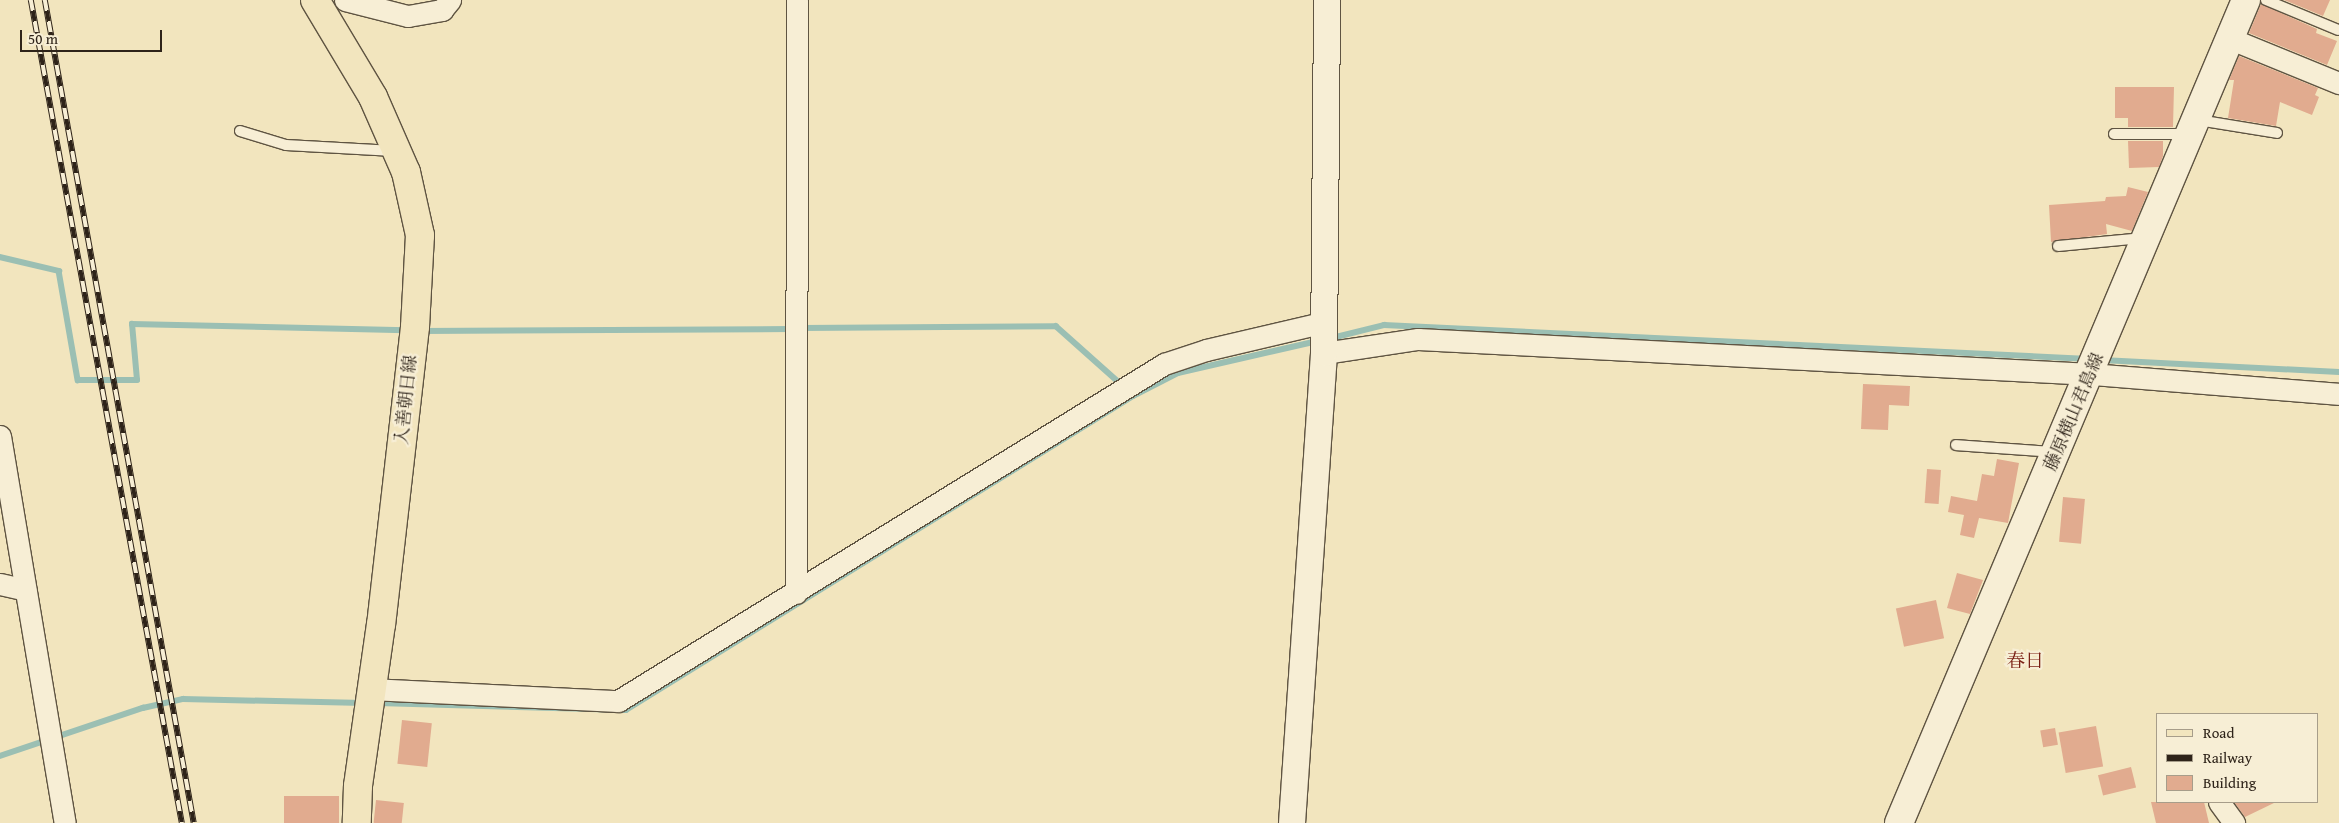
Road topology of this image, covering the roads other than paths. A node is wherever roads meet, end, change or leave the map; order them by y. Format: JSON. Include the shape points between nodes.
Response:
{"nodes":[{"id":1,"x":315,"y":0,"type":"edge"},
{"id":2,"x":345,"y":0,"type":"edge"},
{"id":3,"x":450,"y":0,"type":"edge"},
{"id":4,"x":797,"y":0,"type":"edge"},
{"id":5,"x":1327,"y":0,"type":"edge"},
{"id":6,"x":2246,"y":0,"type":"edge"},
{"id":7,"x":2266,"y":0,"type":"edge"},
{"id":8,"x":2338,"y":30,"type":"edge"},
{"id":9,"x":2231,"y":39,"type":"junction"},
{"id":10,"x":2339,"y":82,"type":"edge"},
{"id":11,"x":2194,"y":127,"type":"junction"},
{"id":12,"x":240,"y":131,"type":"dead end"},
{"id":13,"x":2277,"y":133,"type":"dead end"},
{"id":14,"x":2114,"y":134,"type":"dead end"},
{"id":15,"x":397,"y":151,"type":"junction"},
{"id":16,"x":2148,"y":237,"type":"junction"},
{"id":17,"x":2058,"y":246,"type":"dead end"},
{"id":18,"x":1325,"y":322,"type":"junction"},
{"id":19,"x":1324,"y":353,"type":"junction"},
{"id":20,"x":2091,"y":374,"type":"junction"},
{"id":21,"x":2339,"y":394,"type":"edge"},
{"id":22,"x":0,"y":436,"type":"edge"},
{"id":23,"x":1956,"y":445,"type":"dead end"},
{"id":24,"x":2057,"y":452,"type":"junction"},
{"id":25,"x":0,"y":584,"type":"edge"},
{"id":26,"x":25,"y":590,"type":"junction"},
{"id":27,"x":796,"y":593,"type":"junction"},
{"id":28,"x":370,"y":689,"type":"junction"},
{"id":29,"x":2221,"y":803,"type":"edge"},
{"id":30,"x":64,"y":823,"type":"edge"},
{"id":31,"x":357,"y":823,"type":"edge"},
{"id":32,"x":1292,"y":823,"type":"edge"},
{"id":33,"x":1899,"y":823,"type":"edge"},
{"id":34,"x":2234,"y":823,"type":"edge"}],
"edges":[{"from":1,"to":15,"type":"main road","name":"入善朝日線","via":[[373,97]]},
{"from":2,"to":3,"type":"street","via":[[408,16],[442,10]]},
{"from":4,"to":27,"type":"street"},
{"from":5,"to":18,"type":"street"},
{"from":6,"to":9,"type":"main road","name":"藤原横山君島線"},
{"from":7,"to":8,"type":"lane"},
{"from":9,"to":10,"type":"street"},
{"from":9,"to":11,"type":"main road","name":"藤原横山君島線"},
{"from":11,"to":13,"type":"lane"},
{"from":11,"to":14,"type":"lane"},
{"from":11,"to":16,"type":"main road","name":"藤原横山君島線"},
{"from":12,"to":15,"type":"lane","via":[[286,144]]},
{"from":15,"to":28,"type":"main road","name":"入善朝日線","via":[[415,202],[420,235],[419,272],[381,624]]},
{"from":16,"to":17,"type":"lane"},
{"from":16,"to":20,"type":"main road","name":"藤原横山君島線"},
{"from":18,"to":19,"type":"street"},
{"from":18,"to":27,"type":"street","via":[[1206,350],[1164,364]]},
{"from":19,"to":20,"type":"street","via":[[1418,339]]},
{"from":19,"to":32,"type":"street"},
{"from":20,"to":21,"type":"street"},
{"from":20,"to":24,"type":"main road","name":"藤原横山君島線"},
{"from":22,"to":26,"type":"street"},
{"from":23,"to":24,"type":"lane"},
{"from":24,"to":33,"type":"main road","name":"藤原横山君島線"},
{"from":25,"to":26,"type":"street"},
{"from":26,"to":30,"type":"street"},
{"from":27,"to":28,"type":"street","via":[[618,701]]},
{"from":28,"to":31,"type":"main road","name":"入善朝日線","via":[[358,786]]},
{"from":29,"to":34,"type":"street"}]}
